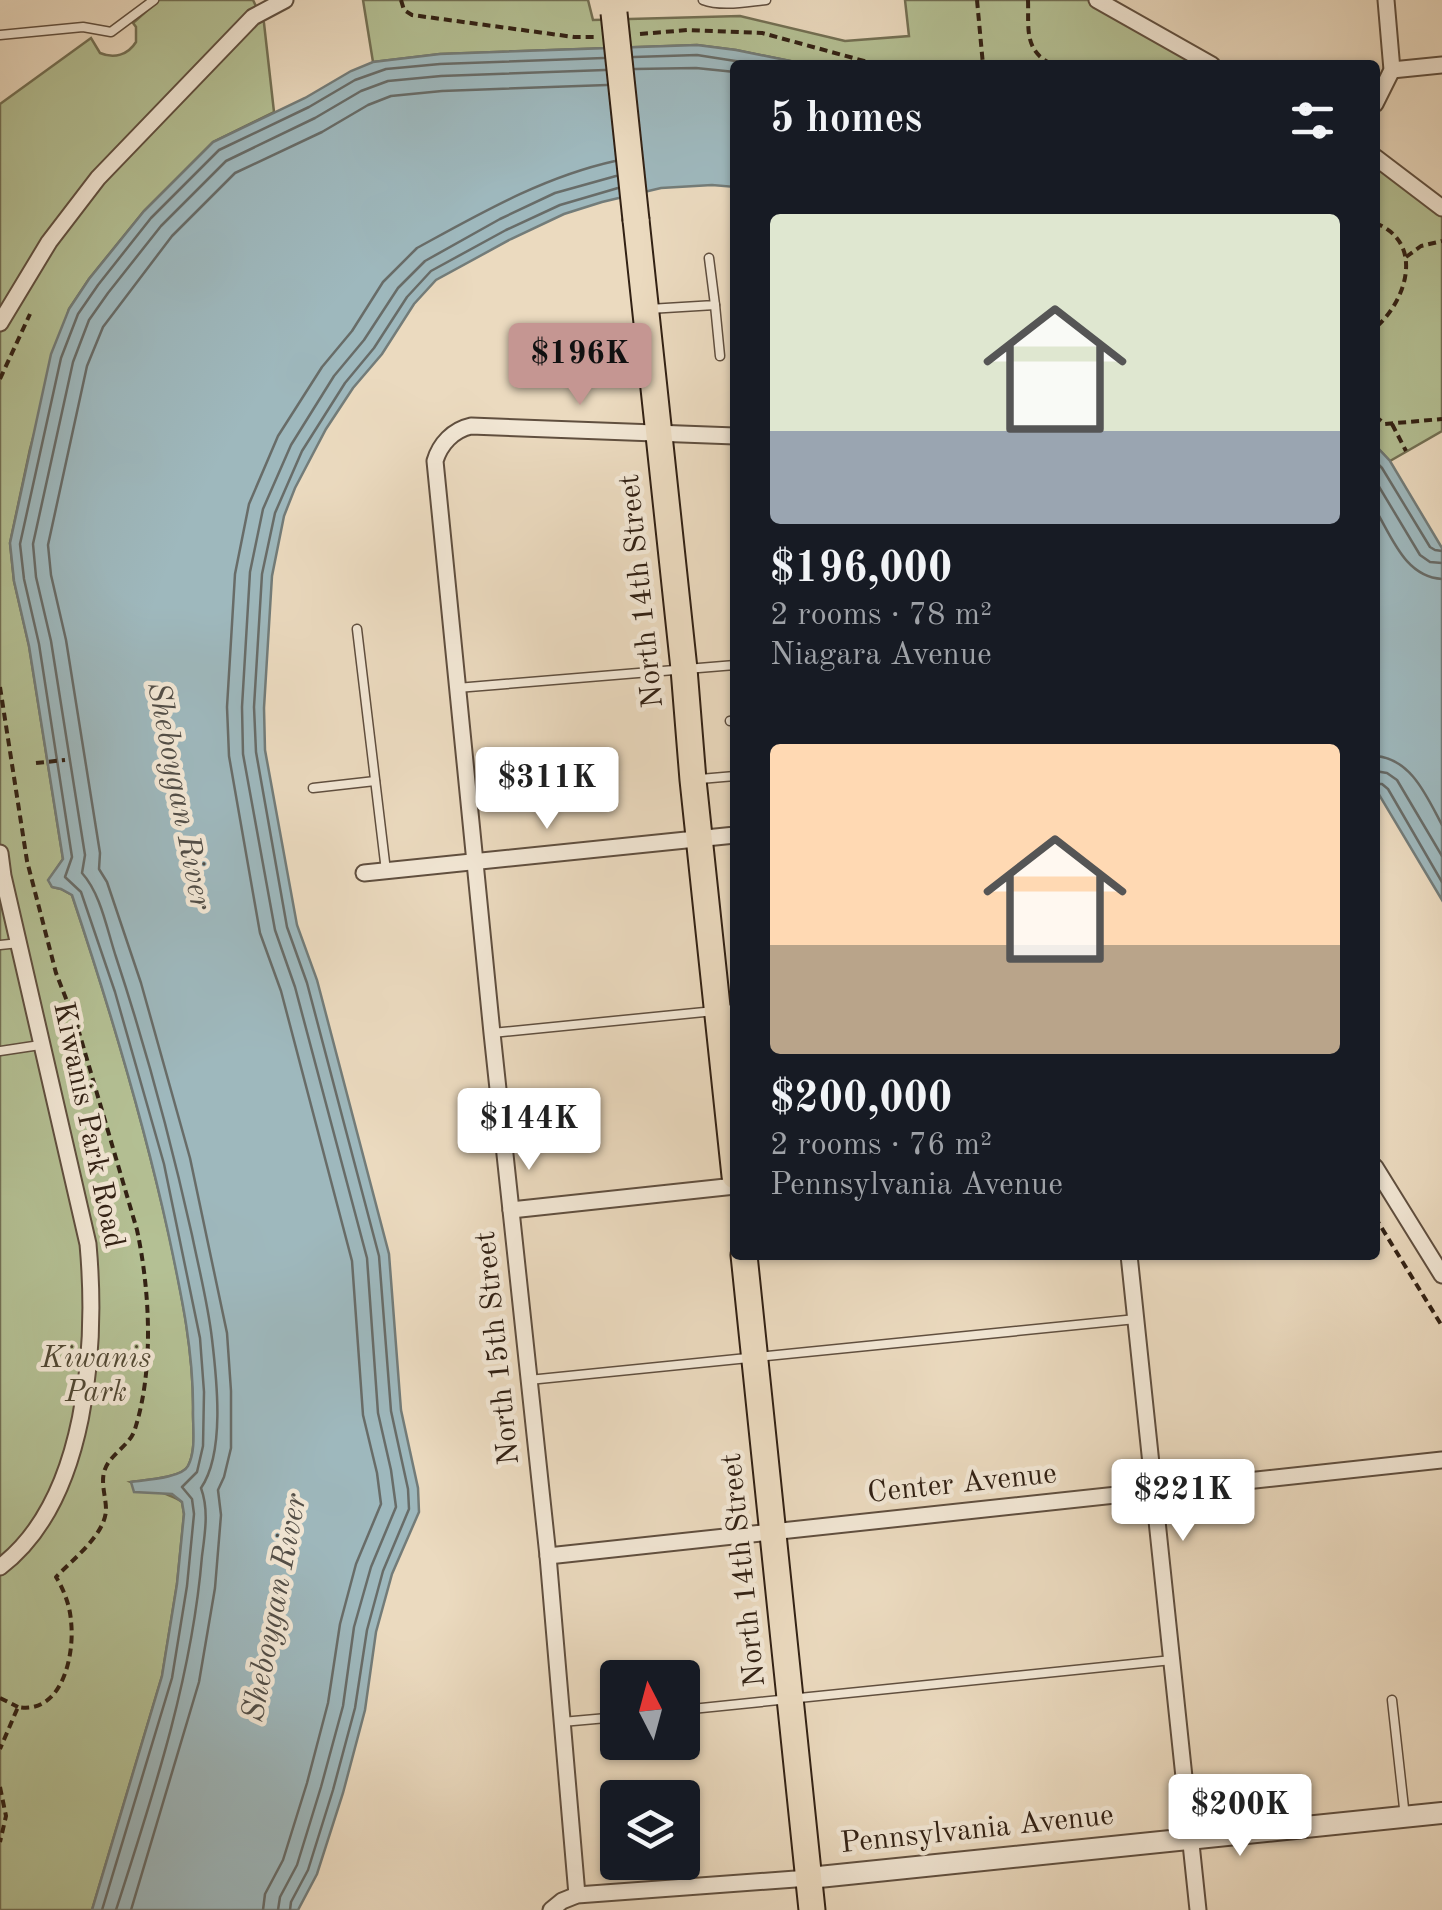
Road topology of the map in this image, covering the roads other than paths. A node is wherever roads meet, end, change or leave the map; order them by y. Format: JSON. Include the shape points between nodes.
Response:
{"nodes":[{"id":1,"x":154,"y":0,"type":"edge"},
{"id":2,"x":285,"y":0,"type":"edge"},
{"id":3,"x":702,"y":0,"type":"edge"},
{"id":4,"x":766,"y":0,"type":"edge"},
{"id":5,"x":1097,"y":0,"type":"edge"},
{"id":6,"x":1386,"y":0,"type":"edge"},
{"id":7,"x":613,"y":7,"type":"edge"},
{"id":8,"x":0,"y":34,"type":"edge"},
{"id":9,"x":1203,"y":60,"type":"edge"},
{"id":10,"x":1442,"y":66,"type":"edge"},
{"id":11,"x":1392,"y":70,"type":"junction"},
{"id":12,"x":1380,"y":94,"type":"edge"},
{"id":13,"x":1380,"y":162,"type":"edge"},
{"id":14,"x":1442,"y":208,"type":"edge"},
{"id":15,"x":709,"y":258,"type":"dead end"},
{"id":16,"x":714,"y":304,"type":"junction"},
{"id":17,"x":645,"y":310,"type":"junction"},
{"id":18,"x":0,"y":322,"type":"edge"},
{"id":19,"x":720,"y":356,"type":"dead end"},
{"id":20,"x":658,"y":433,"type":"junction"},
{"id":21,"x":730,"y":436,"type":"edge"},
{"id":22,"x":358,"y":629,"type":"dead end"},
{"id":23,"x":730,"y":665,"type":"edge"},
{"id":24,"x":684,"y":669,"type":"junction"},
{"id":25,"x":457,"y":688,"type":"junction"},
{"id":26,"x":730,"y":776,"type":"edge"},
{"id":27,"x":693,"y":780,"type":"junction"},
{"id":28,"x":375,"y":782,"type":"junction"},
{"id":29,"x":313,"y":788,"type":"dead end"},
{"id":30,"x":730,"y":836,"type":"edge"},
{"id":31,"x":700,"y":839,"type":"junction"},
{"id":32,"x":0,"y":853,"type":"edge"},
{"id":33,"x":474,"y":862,"type":"junction"},
{"id":34,"x":386,"y":871,"type":"junction"},
{"id":35,"x":364,"y":873,"type":"dead end"},
{"id":36,"x":19,"y":943,"type":"junction"},
{"id":37,"x":0,"y":945,"type":"edge"},
{"id":38,"x":726,"y":1010,"type":"edge"},
{"id":39,"x":492,"y":1034,"type":"junction"},
{"id":40,"x":44,"y":1044,"type":"junction"},
{"id":41,"x":0,"y":1051,"type":"edge"},
{"id":42,"x":730,"y":1084,"type":"edge"},
{"id":43,"x":1380,"y":1175,"type":"edge"},
{"id":44,"x":730,"y":1187,"type":"edge"},
{"id":45,"x":511,"y":1210,"type":"junction"},
{"id":46,"x":744,"y":1260,"type":"edge"},
{"id":47,"x":1130,"y":1260,"type":"edge"},
{"id":48,"x":1442,"y":1275,"type":"edge"},
{"id":49,"x":1136,"y":1319,"type":"junction"},
{"id":50,"x":754,"y":1358,"type":"junction"},
{"id":51,"x":529,"y":1380,"type":"junction"},
{"id":52,"x":1442,"y":1460,"type":"edge"},
{"id":53,"x":1154,"y":1491,"type":"junction"},
{"id":54,"x":773,"y":1532,"type":"junction"},
{"id":55,"x":548,"y":1556,"type":"junction"},
{"id":56,"x":0,"y":1568,"type":"edge"},
{"id":57,"x":1172,"y":1660,"type":"junction"},
{"id":58,"x":790,"y":1698,"type":"junction"},
{"id":59,"x":1392,"y":1700,"type":"dead end"},
{"id":60,"x":700,"y":1708,"type":"edge"},
{"id":61,"x":600,"y":1718,"type":"edge"},
{"id":62,"x":562,"y":1722,"type":"junction"},
{"id":63,"x":1442,"y":1813,"type":"edge"},
{"id":64,"x":1405,"y":1817,"type":"junction"},
{"id":65,"x":1190,"y":1839,"type":"junction"},
{"id":66,"x":808,"y":1878,"type":"junction"},
{"id":67,"x":577,"y":1896,"type":"junction"},
{"id":68,"x":551,"y":1910,"type":"edge"},
{"id":69,"x":812,"y":1910,"type":"edge"},
{"id":70,"x":1198,"y":1910,"type":"edge"}],
"edges":[{"from":1,"to":8,"type":"lane","via":[[111,32],[84,27]]},
{"from":2,"to":18,"type":"street","via":[[253,16],[98,178]]},
{"from":3,"to":4,"type":"lane"},
{"from":5,"to":9,"type":"street"},
{"from":6,"to":11,"type":"street"},
{"from":7,"to":17,"type":"main road","name":"North 14th Street","bridge":true},
{"from":10,"to":11,"type":"street"},
{"from":11,"to":12,"type":"street"},
{"from":13,"to":14,"type":"street"},
{"from":15,"to":16,"type":"lane"},
{"from":16,"to":17,"type":"lane"},
{"from":16,"to":19,"type":"lane"},
{"from":17,"to":20,"type":"main road","name":"North 14th Street"},
{"from":20,"to":21,"type":"street"},
{"from":20,"to":24,"type":"main road","name":"North 14th Street"},
{"from":20,"to":25,"type":"street","name":"North 15th Street","via":[[471,426],[446,440],[434,469]]},
{"from":22,"to":28,"type":"lane"},
{"from":23,"to":24,"type":"lane"},
{"from":24,"to":25,"type":"lane"},
{"from":24,"to":27,"type":"main road","name":"North 14th Street"},
{"from":25,"to":33,"type":"street","name":"North 15th Street"},
{"from":26,"to":27,"type":"lane"},
{"from":27,"to":31,"type":"main road","name":"North 14th Street"},
{"from":28,"to":29,"type":"lane"},
{"from":28,"to":34,"type":"lane"},
{"from":30,"to":31,"type":"street"},
{"from":31,"to":33,"type":"street"},
{"from":31,"to":38,"type":"main road","name":"North 14th Street"},
{"from":32,"to":36,"type":"street","name":"Kiwanis Park Road"},
{"from":33,"to":34,"type":"street"},
{"from":33,"to":39,"type":"street","name":"North 15th Street"},
{"from":34,"to":35,"type":"street"},
{"from":36,"to":37,"type":"lane"},
{"from":36,"to":40,"type":"street","name":"Kiwanis Park Road"},
{"from":38,"to":39,"type":"lane"},
{"from":38,"to":42,"type":"main road","name":"North 14th Street"},
{"from":39,"to":45,"type":"street","name":"North 15th Street"},
{"from":40,"to":41,"type":"lane"},
{"from":40,"to":56,"type":"street","name":"Kiwanis Park Road","via":[[88,1244],[88,1365],[70,1456],[53,1501]]},
{"from":43,"to":48,"type":"street"},
{"from":44,"to":45,"type":"street"},
{"from":45,"to":51,"type":"street","name":"North 15th Street"},
{"from":46,"to":50,"type":"main road","name":"North 14th Street"},
{"from":47,"to":49,"type":"street"},
{"from":49,"to":50,"type":"lane"},
{"from":49,"to":53,"type":"street"},
{"from":50,"to":51,"type":"lane"},
{"from":50,"to":54,"type":"main road","name":"North 14th Street"},
{"from":51,"to":55,"type":"street","name":"North 15th Street"},
{"from":52,"to":53,"type":"street","name":"Center Avenue"},
{"from":53,"to":54,"type":"street","name":"Center Avenue"},
{"from":53,"to":57,"type":"street"},
{"from":54,"to":55,"type":"street","name":"Center Avenue"},
{"from":54,"to":58,"type":"main road","name":"North 14th Street"},
{"from":55,"to":62,"type":"street","name":"North 15th Street"},
{"from":57,"to":58,"type":"lane"},
{"from":57,"to":65,"type":"street"},
{"from":58,"to":60,"type":"lane"},
{"from":58,"to":66,"type":"main road","name":"North 14th Street"},
{"from":59,"to":64,"type":"lane"},
{"from":61,"to":62,"type":"lane"},
{"from":62,"to":67,"type":"street","name":"North 15th Street"},
{"from":63,"to":64,"type":"street","name":"Pennsylvania Avenue"},
{"from":64,"to":65,"type":"street","name":"Pennsylvania Avenue"},
{"from":65,"to":66,"type":"street","name":"Pennsylvania Avenue"},
{"from":65,"to":70,"type":"street"},
{"from":66,"to":67,"type":"street","name":"Pennsylvania Avenue"},
{"from":66,"to":69,"type":"main road","name":"North 14th Street"},
{"from":67,"to":68,"type":"street"}]}
